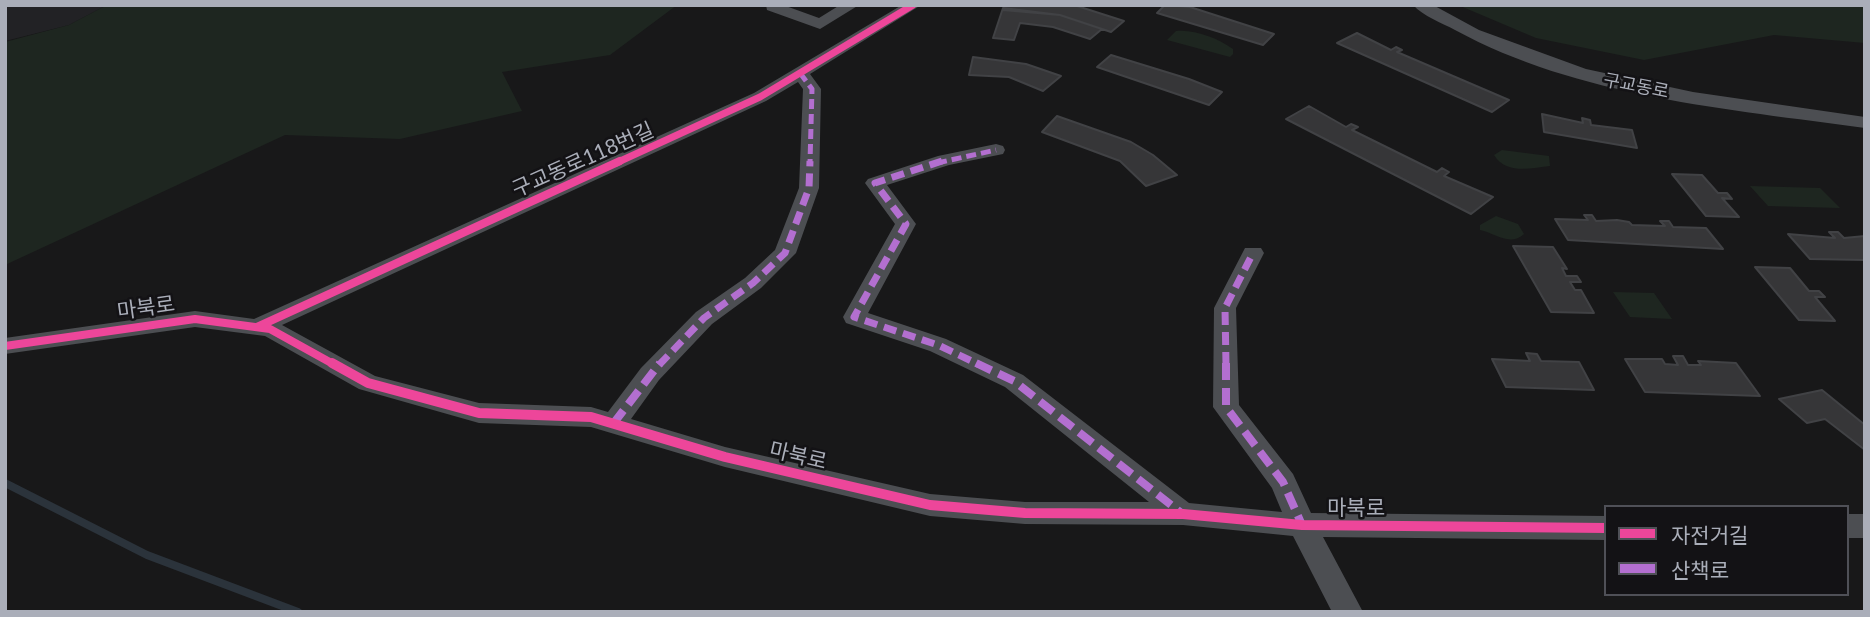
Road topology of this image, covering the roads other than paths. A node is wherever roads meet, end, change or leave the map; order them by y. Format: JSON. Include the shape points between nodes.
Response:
{"nodes":[{"id":1,"x":775,"y":5,"type":"edge"},
{"id":2,"x":851,"y":5,"type":"edge"},
{"id":3,"x":861,"y":5,"type":"edge"},
{"id":4,"x":913,"y":5,"type":"edge"},
{"id":5,"x":1421,"y":5,"type":"edge"},
{"id":6,"x":895,"y":16,"type":"junction"},
{"id":7,"x":800,"y":73,"type":"junction"},
{"id":8,"x":1865,"y":123,"type":"edge"},
{"id":9,"x":996,"y":150,"type":"dead end"},
{"id":10,"x":1253,"y":253,"type":"dead end"},
{"id":11,"x":257,"y":327,"type":"junction"},
{"id":12,"x":5,"y":346,"type":"edge"},
{"id":13,"x":613,"y":424,"type":"junction"},
{"id":14,"x":1183,"y":514,"type":"junction"},
{"id":15,"x":1302,"y":525,"type":"junction"},
{"id":16,"x":1604,"y":528,"type":"edge"},
{"id":17,"x":1348,"y":612,"type":"edge"}],
"edges":[{"from":1,"to":2,"type":"street","via":[[820,24]]},
{"from":3,"to":6,"type":"street"},
{"from":4,"to":6,"type":"street","name":"구교동로118번길"},
{"from":5,"to":8,"type":"street","name":"구교동로","via":[[1456,26],[1564,70],[1629,87]]},
{"from":6,"to":7,"type":"street","name":"구교동로118번길"},
{"from":7,"to":11,"type":"street","name":"구교동로118번길","via":[[678,136]]},
{"from":7,"to":13,"type":"street","via":[[812,89],[809,188],[785,253],[704,318],[650,374]]},
{"from":9,"to":14,"type":"street","via":[[945,160],[875,183],[906,224],[854,317],[938,345],[1014,381]]},
{"from":10,"to":15,"type":"street","via":[[1225,308],[1226,407],[1283,482]]},
{"from":11,"to":12,"type":"street","name":"마북로","via":[[195,319]]},
{"from":11,"to":13,"type":"street","name":"마북로","via":[[270,329],[380,387],[480,413],[591,417]]},
{"from":13,"to":14,"type":"street","name":"마북로","via":[[725,457],[930,505],[1025,513]]},
{"from":14,"to":15,"type":"street","name":"마북로"},
{"from":15,"to":16,"type":"street","name":"마북로"},
{"from":15,"to":17,"type":"street"}]}
